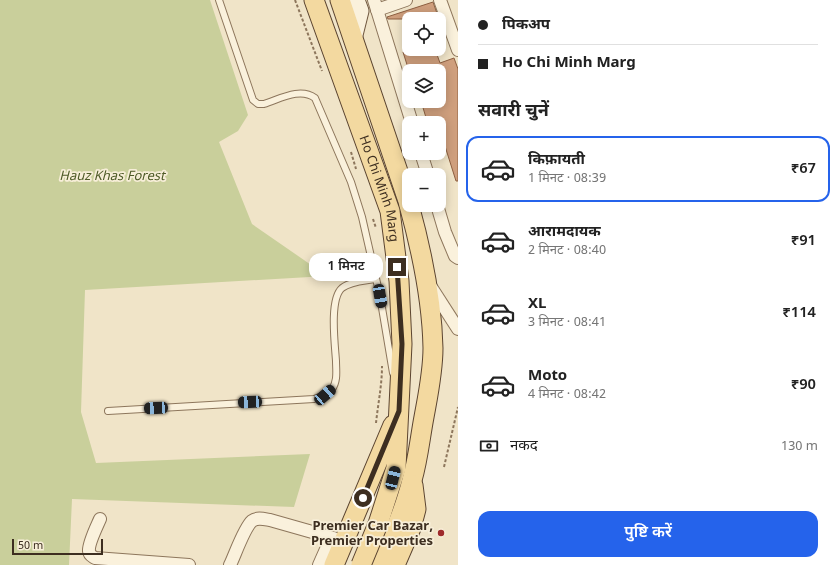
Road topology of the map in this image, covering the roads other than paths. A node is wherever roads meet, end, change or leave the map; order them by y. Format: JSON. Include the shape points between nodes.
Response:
{"nodes":[{"id":1,"x":219,"y":0,"type":"edge"},
{"id":2,"x":314,"y":0,"type":"edge"},
{"id":3,"x":340,"y":0,"type":"edge"},
{"id":4,"x":356,"y":0,"type":"edge"},
{"id":5,"x":406,"y":0,"type":"edge"},
{"id":6,"x":440,"y":0,"type":"edge"},
{"id":7,"x":375,"y":5,"type":"edge"},
{"id":8,"x":353,"y":39,"type":"junction"},
{"id":9,"x":458,"y":50,"type":"edge"},
{"id":10,"x":410,"y":116,"type":"edge"},
{"id":11,"x":402,"y":184,"type":"edge"},
{"id":12,"x":411,"y":212,"type":"edge"},
{"id":13,"x":439,"y":212,"type":"edge"},
{"id":14,"x":458,"y":258,"type":"edge"},
{"id":15,"x":375,"y":279,"type":"junction"},
{"id":16,"x":427,"y":281,"type":"junction"},
{"id":17,"x":458,"y":328,"type":"edge"},
{"id":18,"x":108,"y":411,"type":"dead end"},
{"id":19,"x":399,"y":411,"type":"junction"},
{"id":20,"x":412,"y":480,"type":"junction"},
{"id":21,"x":100,"y":519,"type":"dead end"},
{"id":22,"x":385,"y":530,"type":"junction"},
{"id":23,"x":338,"y":540,"type":"junction"},
{"id":24,"x":189,"y":565,"type":"edge"},
{"id":25,"x":230,"y":565,"type":"edge"},
{"id":26,"x":319,"y":565,"type":"edge"},
{"id":27,"x":334,"y":565,"type":"edge"},
{"id":28,"x":361,"y":565,"type":"edge"},
{"id":29,"x":380,"y":565,"type":"edge"},
{"id":30,"x":395,"y":565,"type":"edge"}],
"edges":[{"from":1,"to":15,"type":"lane","via":[[254,100],[258,104],[264,104],[301,92],[315,98],[351,182],[362,217]]},
{"from":2,"to":19,"type":"main road","name":"Ho Chi Minh Marg","via":[[390,211],[401,321]]},
{"from":3,"to":8,"type":"main road","name":"Ho Chi Minh Marg"},
{"from":4,"to":8,"type":"street","via":[[360,11]]},
{"from":5,"to":7,"type":"street"},
{"from":6,"to":9,"type":"street"},
{"from":7,"to":10,"type":"street"},
{"from":8,"to":11,"type":"main road","name":"Ho Chi Minh Marg"},
{"from":12,"to":16,"type":"main road","name":"Ho Chi Minh Marg"},
{"from":13,"to":14,"type":"street","via":[[455,256]]},
{"from":15,"to":18,"type":"lane","via":[[351,284],[342,289],[337,296],[334,310],[336,378],[332,389],[325,395],[314,399]]},
{"from":15,"to":19,"type":"lane"},
{"from":16,"to":17,"type":"street"},
{"from":16,"to":20,"type":"main road","name":"Ho Chi Minh Marg","via":[[433,350],[431,382]]},
{"from":19,"to":22,"type":"main road","name":"Ho Chi Minh Marg","via":[[396,468]]},
{"from":19,"to":23,"type":"main road"},
{"from":20,"to":22,"type":"main road"},
{"from":20,"to":30,"type":"main road","via":[[416,509]]},
{"from":21,"to":24,"type":"street","via":[[89,547],[89,552],[95,558]]},
{"from":22,"to":28,"type":"main road","bridge":true},
{"from":22,"to":29,"type":"main road"},
{"from":23,"to":25,"type":"street","via":[[260,518],[252,521],[246,529]]},
{"from":23,"to":26,"type":"street"},
{"from":23,"to":27,"type":"main road"}]}
